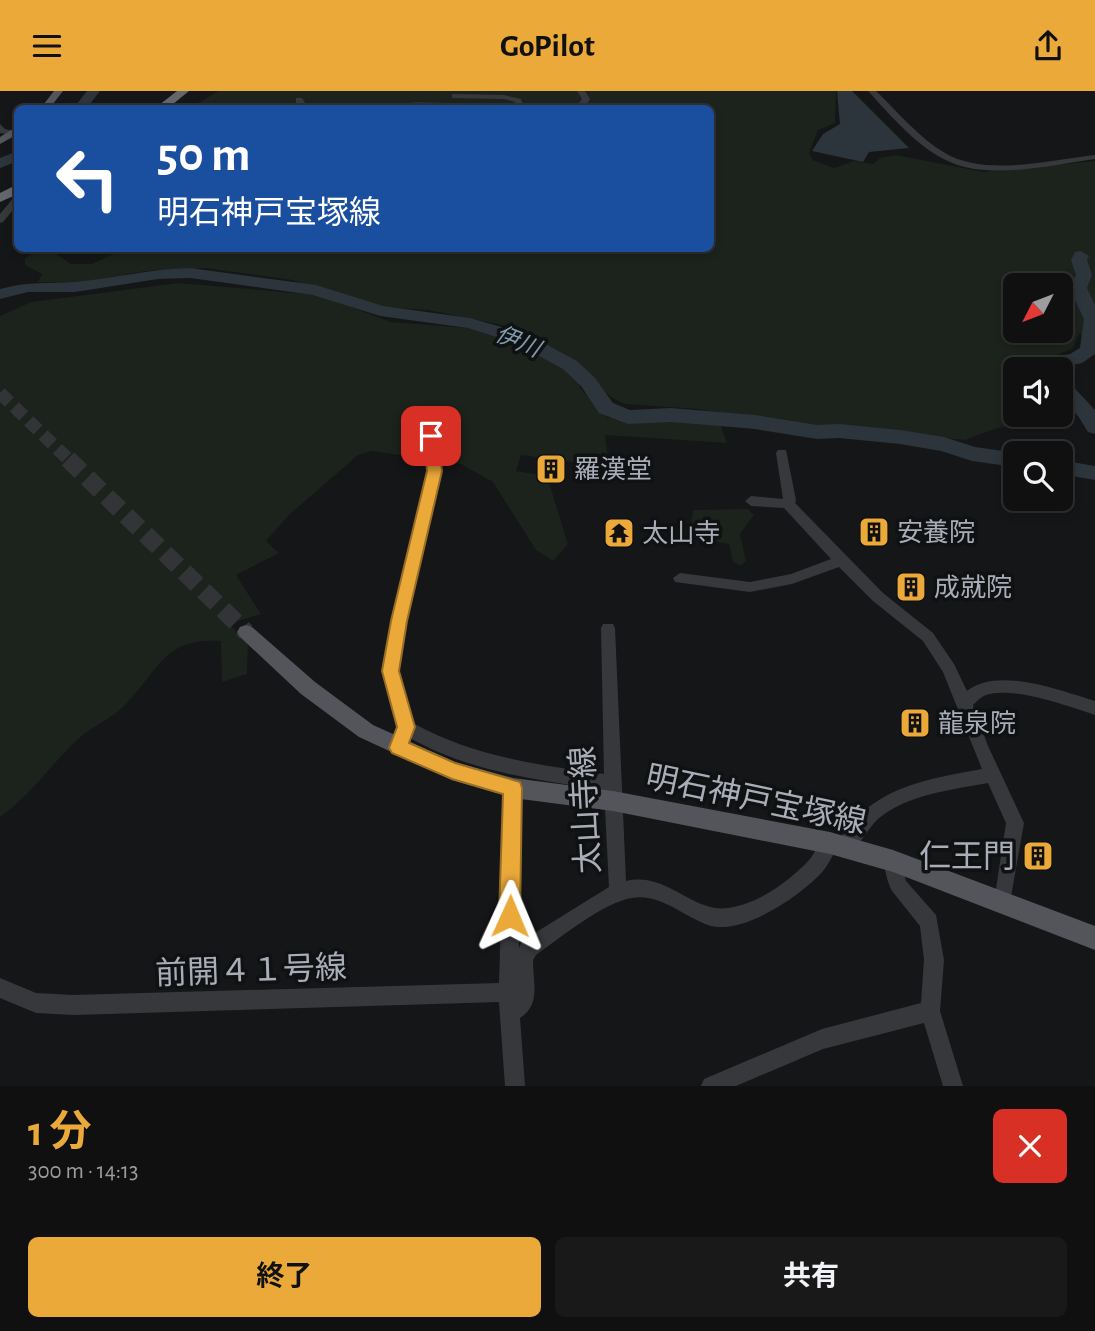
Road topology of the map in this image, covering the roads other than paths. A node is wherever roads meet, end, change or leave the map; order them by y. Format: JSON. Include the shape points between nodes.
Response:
{"nodes":[{"id":1,"x":59,"y":91,"type":"edge"},
{"id":2,"x":73,"y":91,"type":"edge"},
{"id":3,"x":167,"y":91,"type":"edge"},
{"id":4,"x":173,"y":91,"type":"edge"},
{"id":5,"x":186,"y":91,"type":"edge"},
{"id":6,"x":580,"y":91,"type":"edge"},
{"id":7,"x":872,"y":91,"type":"edge"},
{"id":8,"x":455,"y":96,"type":"dead end"},
{"id":9,"x":299,"y":100,"type":"dead end"},
{"id":10,"x":47,"y":105,"type":"edge"},
{"id":11,"x":61,"y":105,"type":"edge"},
{"id":12,"x":156,"y":105,"type":"edge"},
{"id":13,"x":156,"y":105,"type":"edge"},
{"id":14,"x":157,"y":105,"type":"edge"},
{"id":15,"x":301,"y":105,"type":"edge"},
{"id":16,"x":520,"y":105,"type":"edge"},
{"id":17,"x":580,"y":105,"type":"edge"},
{"id":18,"x":0,"y":126,"type":"edge"},
{"id":19,"x":14,"y":134,"type":"edge"},
{"id":20,"x":14,"y":136,"type":"edge"},
{"id":21,"x":0,"y":151,"type":"edge"},
{"id":22,"x":1095,"y":157,"type":"edge"},
{"id":23,"x":14,"y":203,"type":"edge"},
{"id":24,"x":0,"y":220,"type":"edge"},
{"id":25,"x":431,"y":436,"type":"dead end"},
{"id":26,"x":782,"y":453,"type":"dead end"},
{"id":27,"x":751,"y":501,"type":"dead end"},
{"id":28,"x":788,"y":504,"type":"junction"},
{"id":29,"x":841,"y":561,"type":"junction"},
{"id":30,"x":680,"y":578,"type":"dead end"},
{"id":31,"x":608,"y":628,"type":"dead end"},
{"id":32,"x":246,"y":632,"type":"tunnel mouth"},
{"id":33,"x":965,"y":703,"type":"junction"},
{"id":34,"x":1095,"y":708,"type":"edge"},
{"id":35,"x":406,"y":727,"type":"junction"},
{"id":36,"x":398,"y":748,"type":"junction"},
{"id":37,"x":993,"y":774,"type":"junction"},
{"id":38,"x":513,"y":788,"type":"junction"},
{"id":39,"x":612,"y":792,"type":"junction"},
{"id":40,"x":838,"y":845,"type":"junction"},
{"id":41,"x":893,"y":861,"type":"junction"},
{"id":42,"x":618,"y":892,"type":"junction"},
{"id":43,"x":1003,"y":902,"type":"junction"},
{"id":44,"x":1095,"y":938,"type":"edge"},
{"id":45,"x":0,"y":988,"type":"edge"},
{"id":46,"x":508,"y":992,"type":"junction"},
{"id":47,"x":929,"y":1011,"type":"junction"},
{"id":48,"x":509,"y":1014,"type":"junction"},
{"id":49,"x":515,"y":1086,"type":"edge"},
{"id":50,"x":711,"y":1086,"type":"edge"},
{"id":51,"x":953,"y":1086,"type":"edge"}],
"edges":[{"from":1,"to":10,"type":"main road"},
{"from":2,"to":11,"type":"main road"},
{"from":3,"to":12,"type":"highway"},
{"from":4,"to":13,"type":"highway"},
{"from":5,"to":14,"type":"highway"},
{"from":6,"to":17,"type":"street","via":[[586,99]]},
{"from":7,"to":22,"type":"street","via":[[941,155],[956,162],[994,167]]},
{"from":8,"to":16,"type":"street","via":[[504,97]]},
{"from":9,"to":15,"type":"street"},
{"from":18,"to":19,"type":"street"},
{"from":20,"to":21,"type":"main road"},
{"from":23,"to":24,"type":"street"},
{"from":25,"to":35,"type":"street","via":[[435,471],[391,671]]},
{"from":26,"to":28,"type":"street"},
{"from":27,"to":28,"type":"street"},
{"from":28,"to":29,"type":"street"},
{"from":29,"to":30,"type":"street","via":[[792,579],[750,587]]},
{"from":29,"to":33,"type":"street","via":[[928,637]]},
{"from":31,"to":39,"type":"street","name":"太山寺線"},
{"from":32,"to":36,"type":"main road","name":"明石神戸宝塚線","via":[[308,688],[366,731]]},
{"from":33,"to":34,"type":"street","via":[[981,689],[994,687]]},
{"from":33,"to":37,"type":"street"},
{"from":35,"to":36,"type":"street"},
{"from":35,"to":39,"type":"street","via":[[471,756]]},
{"from":36,"to":38,"type":"main road","name":"明石神戸宝塚線","via":[[452,771]]},
{"from":37,"to":40,"type":"street","via":[[892,799]]},
{"from":37,"to":43,"type":"street","via":[[1015,823]]},
{"from":38,"to":39,"type":"main road","name":"明石神戸宝塚線"},
{"from":38,"to":46,"type":"street"},
{"from":39,"to":40,"type":"main road","name":"明石神戸宝塚線"},
{"from":39,"to":42,"type":"street","name":"太山寺線"},
{"from":40,"to":41,"type":"main road","name":"明石神戸宝塚線"},
{"from":40,"to":42,"type":"street","via":[[792,885],[750,912],[731,918],[714,918],[646,887]]},
{"from":41,"to":43,"type":"main road","name":"明石神戸宝塚線"},
{"from":41,"to":47,"type":"street","via":[[898,885],[931,930],[934,960]]},
{"from":42,"to":48,"type":"street","name":"太山寺線","via":[[529,948],[523,959],[524,1004]]},
{"from":43,"to":44,"type":"main road","name":"明石神戸宝塚線"},
{"from":45,"to":46,"type":"street","name":"前開４１号線","via":[[36,1003],[73,1005]]},
{"from":46,"to":48,"type":"street"},
{"from":47,"to":50,"type":"street","via":[[822,1039]]},
{"from":47,"to":51,"type":"street"},
{"from":48,"to":49,"type":"street"}]}
